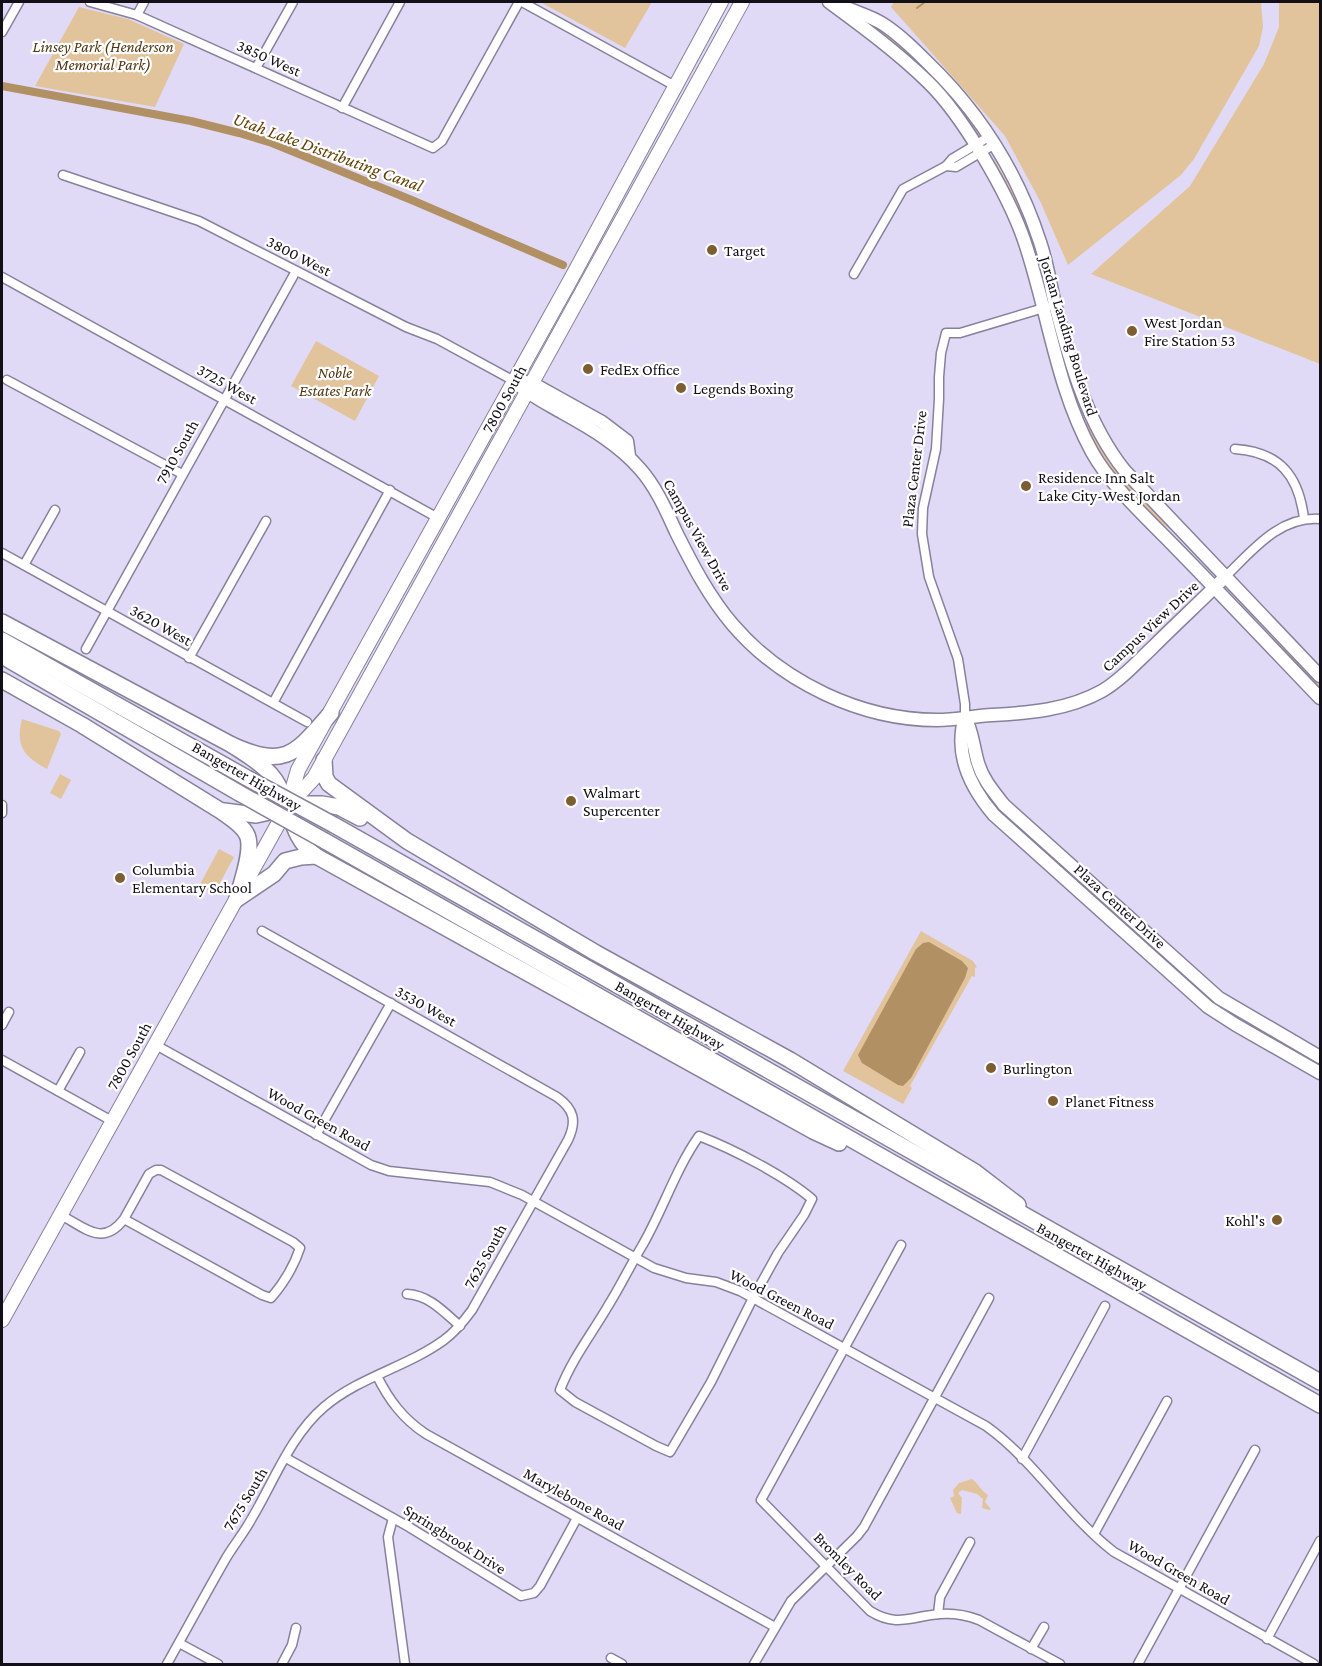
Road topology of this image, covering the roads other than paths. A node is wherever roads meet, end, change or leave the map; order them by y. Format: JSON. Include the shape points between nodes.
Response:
{"nodes":[{"id":1,"x":19,"y":2,"type":"edge"},
{"id":2,"x":90,"y":2,"type":"edge"},
{"id":3,"x":144,"y":2,"type":"edge"},
{"id":4,"x":293,"y":2,"type":"edge"},
{"id":5,"x":400,"y":2,"type":"edge"},
{"id":6,"x":521,"y":2,"type":"edge"},
{"id":7,"x":721,"y":2,"type":"edge"},
{"id":8,"x":742,"y":2,"type":"edge"},
{"id":9,"x":831,"y":2,"type":"edge"},
{"id":10,"x":137,"y":15,"type":"junction"},
{"id":11,"x":2,"y":32,"type":"edge"},
{"id":12,"x":256,"y":68,"type":"junction"},
{"id":13,"x":675,"y":86,"type":"junction"},
{"id":14,"x":342,"y":108,"type":"junction"},
{"id":15,"x":992,"y":140,"type":"junction"},
{"id":16,"x":978,"y":149,"type":"junction"},
{"id":17,"x":63,"y":176,"type":"dead end"},
{"id":18,"x":605,"y":215,"type":"junction"},
{"id":19,"x":296,"y":271,"type":"junction"},
{"id":20,"x":854,"y":274,"type":"dead end"},
{"id":21,"x":590,"y":275,"type":"junction"},
{"id":22,"x":2,"y":277,"type":"edge"},
{"id":23,"x":1049,"y":306,"type":"junction"},
{"id":24,"x":7,"y":380,"type":"dead end"},
{"id":25,"x":514,"y":381,"type":"junction"},
{"id":26,"x":529,"y":388,"type":"junction"},
{"id":27,"x":224,"y":399,"type":"junction"},
{"id":28,"x":1235,"y":448,"type":"dead end"},
{"id":29,"x":182,"y":474,"type":"junction"},
{"id":30,"x":390,"y":490,"type":"junction"},
{"id":31,"x":55,"y":510,"type":"dead end"},
{"id":32,"x":438,"y":518,"type":"junction"},
{"id":33,"x":1304,"y":519,"type":"junction"},
{"id":34,"x":1320,"y":519,"type":"edge"},
{"id":35,"x":266,"y":521,"type":"dead end"},
{"id":36,"x":2,"y":553,"type":"edge"},
{"id":37,"x":24,"y":565,"type":"junction"},
{"id":38,"x":1225,"y":577,"type":"junction"},
{"id":39,"x":1215,"y":588,"type":"junction"},
{"id":40,"x":107,"y":612,"type":"junction"},
{"id":41,"x":2,"y":622,"type":"edge"},
{"id":42,"x":2,"y":640,"type":"edge"},
{"id":43,"x":86,"y":649,"type":"dead end"},
{"id":44,"x":2,"y":656,"type":"edge"},
{"id":45,"x":189,"y":658,"type":"junction"},
{"id":46,"x":1320,"y":676,"type":"edge"},
{"id":47,"x":2,"y":680,"type":"edge"},
{"id":48,"x":1320,"y":698,"type":"edge"},
{"id":49,"x":273,"y":703,"type":"junction"},
{"id":50,"x":330,"y":713,"type":"junction"},
{"id":51,"x":965,"y":717,"type":"junction"},
{"id":52,"x":308,"y":722,"type":"dead end"},
{"id":53,"x":232,"y":745,"type":"junction"},
{"id":54,"x":324,"y":760,"type":"junction"},
{"id":55,"x":2,"y":805,"type":"edge"},
{"id":56,"x":287,"y":808,"type":"junction"},
{"id":57,"x":221,"y":811,"type":"junction"},
{"id":58,"x":2,"y":813,"type":"edge"},
{"id":59,"x":407,"y":841,"type":"junction"},
{"id":60,"x":315,"y":856,"type":"junction"},
{"id":61,"x":237,"y":899,"type":"junction"},
{"id":62,"x":262,"y":932,"type":"dead end"},
{"id":63,"x":391,"y":1003,"type":"junction"},
{"id":64,"x":9,"y":1012,"type":"dead end"},
{"id":65,"x":2,"y":1025,"type":"edge"},
{"id":66,"x":154,"y":1044,"type":"junction"},
{"id":67,"x":80,"y":1052,"type":"dead end"},
{"id":68,"x":1320,"y":1057,"type":"edge"},
{"id":69,"x":2,"y":1060,"type":"edge"},
{"id":70,"x":1320,"y":1073,"type":"edge"},
{"id":71,"x":58,"y":1091,"type":"junction"},
{"id":72,"x":572,"y":1111,"type":"joint"},
{"id":73,"x":112,"y":1121,"type":"junction"},
{"id":74,"x":316,"y":1135,"type":"junction"},
{"id":75,"x":923,"y":1181,"type":"junction"},
{"id":76,"x":533,"y":1202,"type":"junction"},
{"id":77,"x":61,"y":1215,"type":"junction"},
{"id":78,"x":124,"y":1219,"type":"junction"},
{"id":79,"x":1042,"y":1226,"type":"junction"},
{"id":80,"x":901,"y":1245,"type":"dead end"},
{"id":81,"x":635,"y":1258,"type":"junction"},
{"id":82,"x":407,"y":1294,"type":"dead end"},
{"id":83,"x":753,"y":1298,"type":"junction"},
{"id":84,"x":989,"y":1298,"type":"dead end"},
{"id":85,"x":1105,"y":1306,"type":"dead end"},
{"id":86,"x":2,"y":1320,"type":"edge"},
{"id":87,"x":460,"y":1326,"type":"junction"},
{"id":88,"x":844,"y":1349,"type":"junction"},
{"id":89,"x":1262,"y":1349,"type":"junction"},
{"id":90,"x":1320,"y":1373,"type":"edge"},
{"id":91,"x":377,"y":1376,"type":"junction"},
{"id":92,"x":1320,"y":1382,"type":"edge"},
{"id":93,"x":935,"y":1398,"type":"junction"},
{"id":94,"x":1167,"y":1401,"type":"dead end"},
{"id":95,"x":1320,"y":1405,"type":"edge"},
{"id":96,"x":1255,"y":1450,"type":"dead end"},
{"id":97,"x":286,"y":1458,"type":"junction"},
{"id":98,"x":1022,"y":1459,"type":"junction"},
{"id":99,"x":393,"y":1518,"type":"junction"},
{"id":100,"x":577,"y":1518,"type":"junction"},
{"id":101,"x":1094,"y":1534,"type":"junction"},
{"id":102,"x":1320,"y":1541,"type":"edge"},
{"id":103,"x":970,"y":1542,"type":"dead end"},
{"id":104,"x":826,"y":1565,"type":"junction"},
{"id":105,"x":1178,"y":1589,"type":"junction"},
{"id":106,"x":938,"y":1614,"type":"junction"},
{"id":107,"x":1044,"y":1627,"type":"dead end"},
{"id":108,"x":296,"y":1628,"type":"dead end"},
{"id":109,"x":775,"y":1628,"type":"junction"},
{"id":110,"x":1267,"y":1639,"type":"junction"},
{"id":111,"x":179,"y":1643,"type":"junction"},
{"id":112,"x":1031,"y":1649,"type":"junction"},
{"id":113,"x":611,"y":1658,"type":"dead end"},
{"id":114,"x":167,"y":1665,"type":"edge"},
{"id":115,"x":218,"y":1665,"type":"edge"},
{"id":116,"x":282,"y":1665,"type":"edge"},
{"id":117,"x":405,"y":1665,"type":"edge"},
{"id":118,"x":622,"y":1665,"type":"edge"},
{"id":119,"x":754,"y":1665,"type":"edge"},
{"id":120,"x":1060,"y":1665,"type":"edge"},
{"id":121,"x":1138,"y":1665,"type":"edge"},
{"id":122,"x":1314,"y":1665,"type":"edge"}],
"edges":[{"from":1,"to":11,"type":"street"},
{"from":2,"to":10,"type":"street","name":"3850 West"},
{"from":3,"to":10,"type":"street"},
{"from":4,"to":12,"type":"street"},
{"from":5,"to":14,"type":"street"},
{"from":6,"to":13,"type":"street"},
{"from":6,"to":14,"type":"street","name":"3850 West","via":[[442,141],[433,148]]},
{"from":7,"to":13,"type":"main road","name":"7800 South"},
{"from":8,"to":21,"type":"main road","name":"7800 South"},
{"from":9,"to":15,"type":"street","name":"Jordan Landing Boulevard","via":[[882,23],[908,43],[972,110]]},
{"from":9,"to":16,"type":"street","name":"Jordan Landing Boulevard","via":[[929,84]]},
{"from":10,"to":12,"type":"street","name":"3850 West"},
{"from":12,"to":14,"type":"street","name":"3850 West"},
{"from":13,"to":18,"type":"main road","name":"7800 South"},
{"from":15,"to":16,"type":"street"},
{"from":15,"to":23,"type":"street","name":"Jordan Landing Boulevard","via":[[1017,185],[1041,243]]},
{"from":16,"to":20,"type":"street","via":[[952,159],[900,192]]},
{"from":16,"to":23,"type":"street","name":"Jordan Landing Boulevard","via":[[1013,212]]},
{"from":17,"to":19,"type":"street","name":"3800 West","via":[[199,221]]},
{"from":18,"to":21,"type":"main road","via":[[608,225],[590,256]]},
{"from":18,"to":25,"type":"main road","name":"7800 South"},
{"from":19,"to":25,"type":"street","name":"3800 West"},
{"from":19,"to":27,"type":"street","name":"7910 South"},
{"from":21,"to":26,"type":"main road","name":"7800 South"},
{"from":22,"to":27,"type":"street","name":"3725 West"},
{"from":23,"to":38,"type":"street","name":"Jordan Landing Boulevard","via":[[1095,426],[1108,449]]},
{"from":23,"to":39,"type":"street","name":"Jordan Landing Boulevard","via":[[1074,414],[1094,455],[1143,514]]},
{"from":23,"to":51,"type":"street","name":"Plaza Center Drive","via":[[960,333],[946,333],[941,353],[936,449],[923,508],[922,534],[931,586],[958,659]]},
{"from":24,"to":29,"type":"street"},
{"from":25,"to":26,"type":"street","name":"Campus View Drive"},
{"from":25,"to":32,"type":"main road","name":"7800 South"},
{"from":26,"to":51,"type":"street","name":"Campus View Drive","via":[[591,428],[643,471],[713,598],[744,637],[766,656],[816,689],[858,706],[923,719]]},
{"from":26,"to":54,"type":"main road","name":"7800 South"},
{"from":27,"to":29,"type":"street","name":"7910 South"},
{"from":27,"to":30,"type":"street","name":"3725 West"},
{"from":28,"to":33,"type":"street","via":[[1255,450],[1283,467],[1298,490]]},
{"from":29,"to":40,"type":"street","name":"7910 South"},
{"from":30,"to":32,"type":"street","name":"3725 West"},
{"from":30,"to":49,"type":"street"},
{"from":31,"to":37,"type":"street"},
{"from":32,"to":50,"type":"main road","name":"7800 South"},
{"from":33,"to":34,"type":"street","name":"Campus View Drive"},
{"from":33,"to":38,"type":"street","name":"Campus View Drive","via":[[1276,530]]},
{"from":35,"to":45,"type":"street"},
{"from":36,"to":37,"type":"street","name":"3620 West"},
{"from":37,"to":40,"type":"street","name":"3620 West"},
{"from":38,"to":39,"type":"street","name":"Campus View Drive"},
{"from":38,"to":46,"type":"street","name":"Jordan Landing Boulevard"},
{"from":39,"to":48,"type":"street","name":"Jordan Landing Boulevard"},
{"from":39,"to":51,"type":"street","name":"Campus View Drive","via":[[1104,690],[1083,700],[1032,713]]},
{"from":40,"to":43,"type":"street","name":"7910 South"},
{"from":40,"to":45,"type":"street","name":"3620 West"},
{"from":41,"to":53,"type":"highway"},
{"from":42,"to":79,"type":"highway","name":"Bangerter Highway","bridge":true},
{"from":44,"to":75,"type":"highway","name":"Bangerter Highway","bridge":true},
{"from":45,"to":49,"type":"street","name":"3620 West"},
{"from":47,"to":57,"type":"highway"},
{"from":49,"to":52,"type":"street","name":"3620 West"},
{"from":50,"to":53,"type":"highway","via":[[301,748],[289,754],[274,758]]},
{"from":50,"to":56,"type":"main road","name":"7800 South","via":[[298,770]]},
{"from":51,"to":68,"type":"street","name":"Plaza Center Drive","via":[[979,766],[1004,805],[1219,998]]},
{"from":51,"to":70,"type":"street","name":"Plaza Center Drive","via":[[960,732],[965,766],[977,793],[994,815],[1208,1007]]},
{"from":53,"to":56,"type":"highway","via":[[268,771]]},
{"from":54,"to":56,"type":"main road","name":"7800 South","via":[[314,778]]},
{"from":54,"to":59,"type":"highway","via":[[329,784]]},
{"from":55,"to":58,"type":"street"},
{"from":56,"to":57,"type":"highway","via":[[256,815]]},
{"from":56,"to":59,"type":"highway","via":[[331,805]]},
{"from":56,"to":60,"type":"highway","via":[[298,838]]},
{"from":56,"to":61,"type":"main road","name":"7800 South"},
{"from":57,"to":61,"type":"highway","via":[[243,829],[251,844]]},
{"from":59,"to":79,"type":"highway","via":[[879,1113],[975,1172]]},
{"from":60,"to":61,"type":"highway","via":[[285,861]]},
{"from":60,"to":75,"type":"highway","via":[[813,1131]]},
{"from":61,"to":66,"type":"main road","name":"7800 South"},
{"from":62,"to":63,"type":"street","name":"3530 West"},
{"from":63,"to":72,"type":"street","name":"3530 West","via":[[557,1097]]},
{"from":63,"to":74,"type":"street"},
{"from":64,"to":65,"type":"street"},
{"from":66,"to":73,"type":"main road","name":"7800 South"},
{"from":66,"to":74,"type":"street","name":"Wood Green Road"},
{"from":67,"to":71,"type":"street"},
{"from":69,"to":71,"type":"street"},
{"from":71,"to":73,"type":"street"},
{"from":72,"to":76,"type":"street","name":"7625 South","via":[[572,1131]]},
{"from":73,"to":77,"type":"main road","name":"7800 South"},
{"from":74,"to":76,"type":"street","name":"Wood Green Road","via":[[380,1168],[490,1182]]},
{"from":75,"to":95,"type":"highway","name":"Bangerter Highway"},
{"from":76,"to":81,"type":"street","name":"Wood Green Road"},
{"from":76,"to":87,"type":"street","name":"7625 South"},
{"from":77,"to":78,"type":"street","via":[[99,1234],[112,1231]]},
{"from":77,"to":86,"type":"main road","name":"7800 South"},
{"from":78,"to":78,"type":"street","via":[[271,1298],[300,1248],[160,1170],[147,1178]]},
{"from":79,"to":89,"type":"highway","name":"Bangerter Highway"},
{"from":80,"to":88,"type":"street"},
{"from":81,"to":83,"type":"street","name":"Wood Green Road","via":[[667,1273],[728,1285]]},
{"from":81,"to":83,"type":"street","via":[[699,1136],[798,1187],[812,1199]]},
{"from":81,"to":83,"type":"street","via":[[575,1357],[560,1390],[575,1402],[670,1452]]},
{"from":82,"to":87,"type":"street","via":[[428,1299]]},
{"from":83,"to":88,"type":"street","name":"Wood Green Road"},
{"from":84,"to":93,"type":"street"},
{"from":85,"to":98,"type":"street"},
{"from":87,"to":91,"type":"street","name":"7625 South","via":[[423,1354]]},
{"from":88,"to":93,"type":"street","name":"Wood Green Road"},
{"from":88,"to":104,"type":"street","name":"Bromley Road","via":[[761,1500]]},
{"from":89,"to":90,"type":"highway"},
{"from":89,"to":92,"type":"highway","name":"Bangerter Highway"},
{"from":91,"to":97,"type":"street","name":"7675 South","via":[[322,1408]]},
{"from":91,"to":100,"type":"street","name":"Marylebone Road","via":[[391,1402],[414,1426]]},
{"from":93,"to":98,"type":"street","name":"Wood Green Road","via":[[986,1426]]},
{"from":93,"to":104,"type":"street","via":[[864,1527]]},
{"from":94,"to":101,"type":"street"},
{"from":96,"to":105,"type":"street"},
{"from":97,"to":99,"type":"street","name":"Springbrook Drive"},
{"from":97,"to":111,"type":"street","name":"7675 South"},
{"from":98,"to":101,"type":"street","name":"Wood Green Road"},
{"from":99,"to":100,"type":"street","name":"Springbrook Drive","via":[[521,1596],[534,1593],[540,1586]]},
{"from":99,"to":117,"type":"street","via":[[388,1537]]},
{"from":100,"to":109,"type":"street","name":"Marylebone Road"},
{"from":101,"to":105,"type":"street","name":"Wood Green Road","via":[[1125,1560]]},
{"from":102,"to":110,"type":"street"},
{"from":103,"to":106,"type":"street","via":[[940,1597]]},
{"from":104,"to":106,"type":"street","name":"Bromley Road","via":[[878,1616],[893,1621]]},
{"from":104,"to":109,"type":"street","via":[[791,1601]]},
{"from":105,"to":110,"type":"street","name":"Wood Green Road"},
{"from":105,"to":121,"type":"street"},
{"from":106,"to":112,"type":"street","name":"Bromley Road","via":[[954,1613],[979,1620]]},
{"from":107,"to":112,"type":"street"},
{"from":108,"to":116,"type":"street"},
{"from":109,"to":119,"type":"street"},
{"from":110,"to":122,"type":"street","name":"Wood Green Road"},
{"from":111,"to":114,"type":"street","name":"7675 South"},
{"from":111,"to":115,"type":"street"},
{"from":112,"to":120,"type":"street","name":"Bromley Road"},
{"from":113,"to":118,"type":"street"}]}
